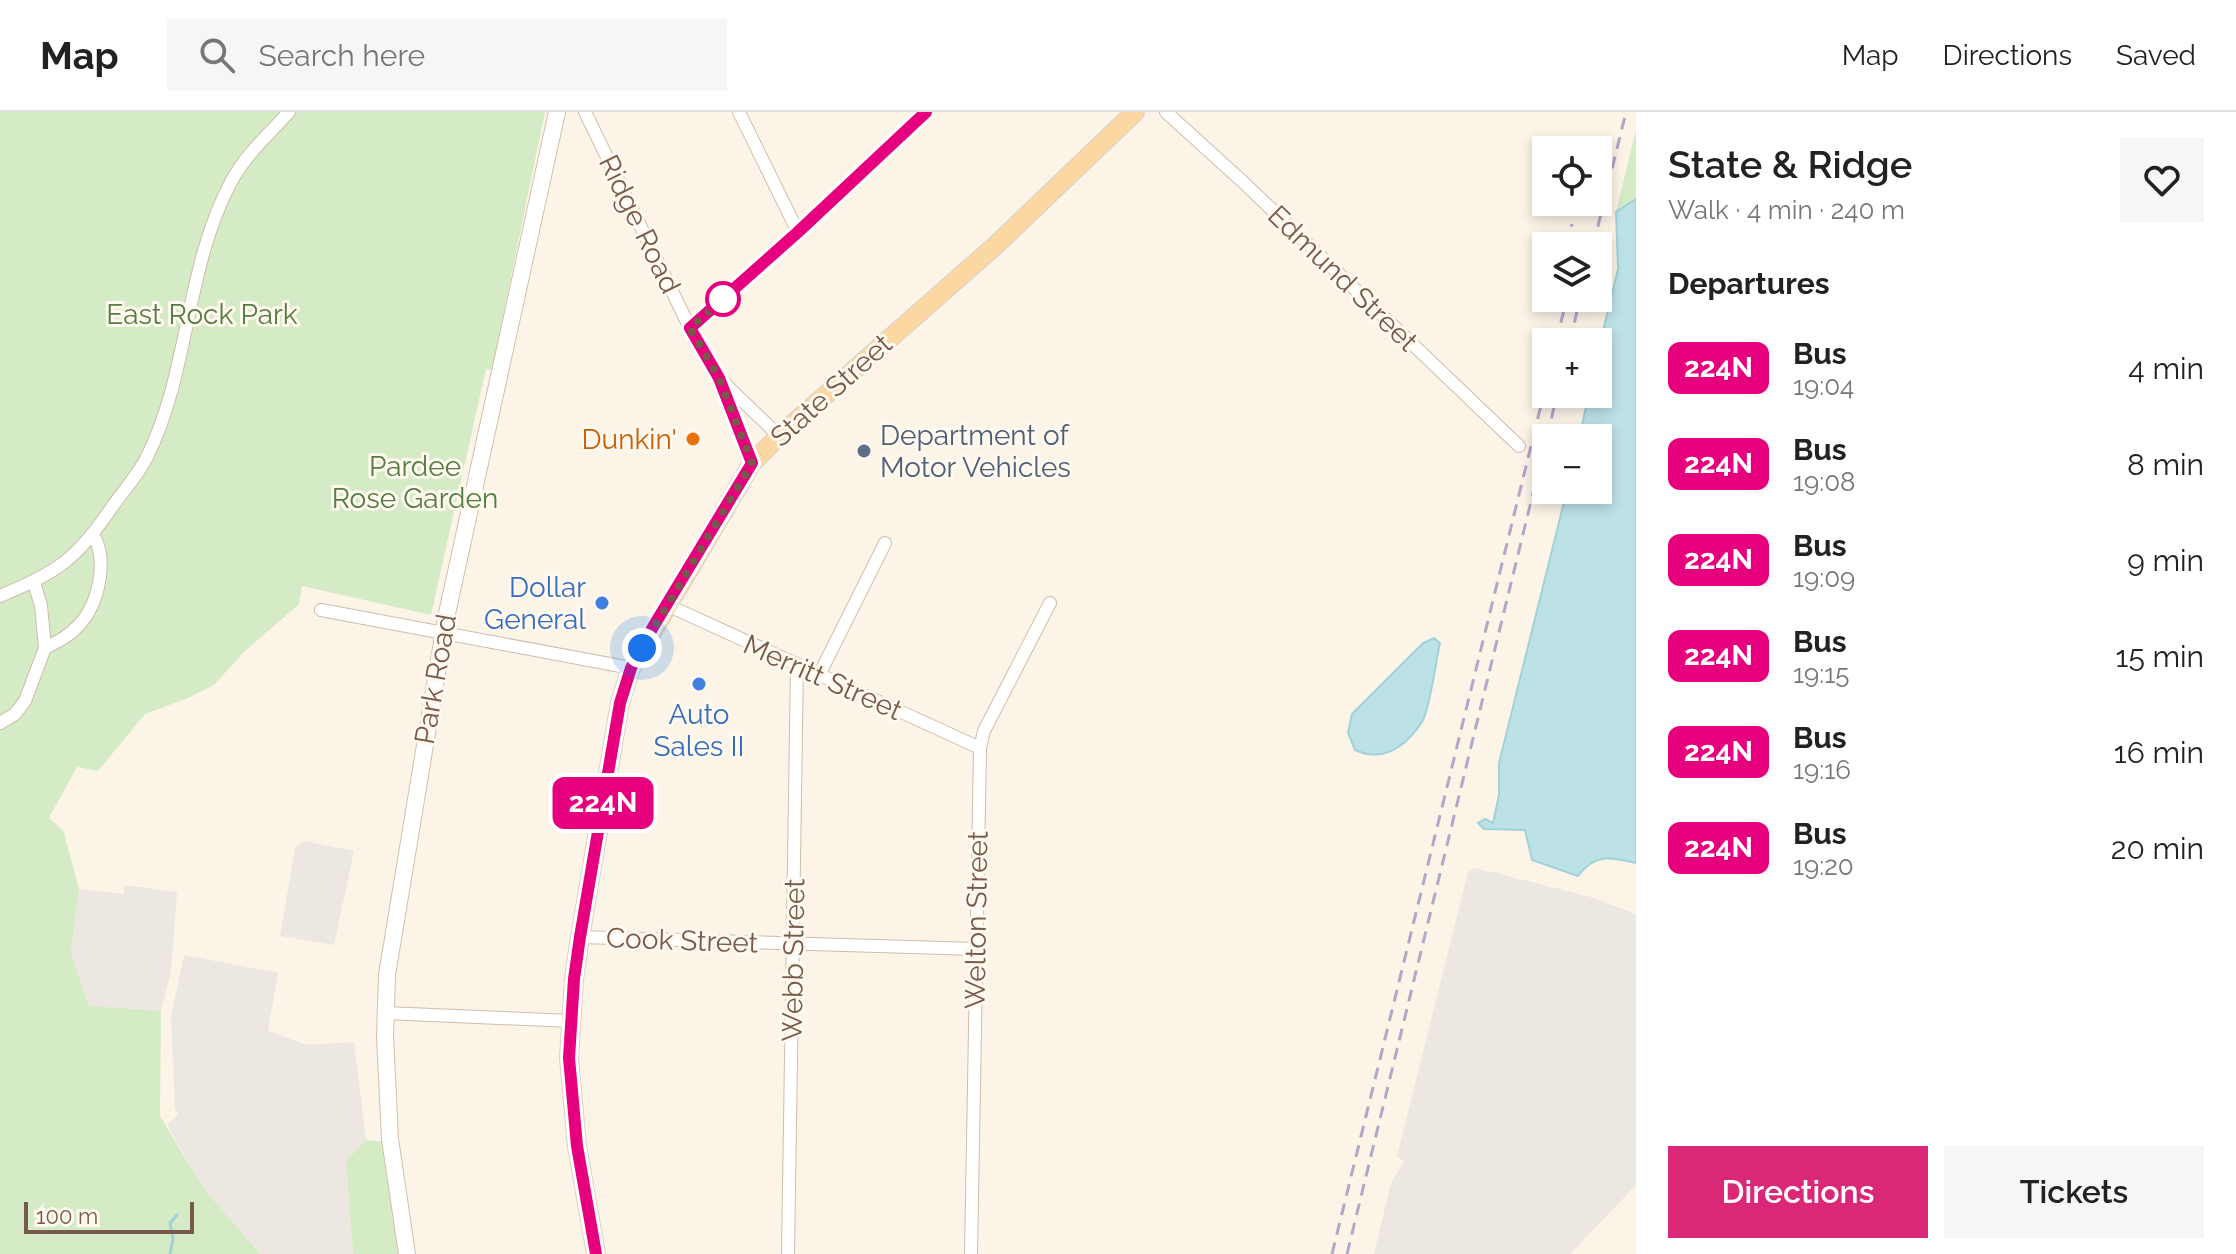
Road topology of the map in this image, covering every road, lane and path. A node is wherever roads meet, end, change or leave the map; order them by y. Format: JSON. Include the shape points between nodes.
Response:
{"nodes":[{"id":1,"x":289,"y":112,"type":"edge"},
{"id":2,"x":557,"y":112,"type":"edge"},
{"id":3,"x":585,"y":112,"type":"edge"},
{"id":4,"x":739,"y":112,"type":"edge"},
{"id":5,"x":1135,"y":112,"type":"edge"},
{"id":6,"x":1166,"y":112,"type":"edge"},
{"id":7,"x":920,"y":114,"type":"edge"},
{"id":8,"x":798,"y":232,"type":"junction"},
{"id":9,"x":690,"y":328,"type":"junction"},
{"id":10,"x":719,"y":378,"type":"junction"},
{"id":11,"x":779,"y":436,"type":"junction"},
{"id":12,"x":1519,"y":446,"type":"dead end"},
{"id":13,"x":752,"y":463,"type":"junction"},
{"id":14,"x":93,"y":535,"type":"junction"},
{"id":15,"x":885,"y":543,"type":"dead end"},
{"id":16,"x":34,"y":582,"type":"junction"},
{"id":17,"x":0,"y":596,"type":"edge"},
{"id":18,"x":1050,"y":603,"type":"dead end"},
{"id":19,"x":667,"y":605,"type":"junction"},
{"id":20,"x":321,"y":610,"type":"dead end"},
{"id":21,"x":442,"y":634,"type":"junction"},
{"id":22,"x":45,"y":648,"type":"junction"},
{"id":23,"x":797,"y":665,"type":"junction"},
{"id":24,"x":631,"y":668,"type":"junction"},
{"id":25,"x":819,"y":675,"type":"junction"},
{"id":26,"x":0,"y":723,"type":"edge"},
{"id":27,"x":980,"y":748,"type":"junction"},
{"id":28,"x":580,"y":937,"type":"junction"},
{"id":29,"x":793,"y":943,"type":"junction"},
{"id":30,"x":976,"y":949,"type":"junction"},
{"id":31,"x":385,"y":1013,"type":"junction"},
{"id":32,"x":571,"y":1021,"type":"junction"},
{"id":33,"x":407,"y":1254,"type":"edge"},
{"id":34,"x":596,"y":1254,"type":"edge"},
{"id":35,"x":788,"y":1254,"type":"edge"},
{"id":36,"x":971,"y":1254,"type":"edge"}],
"edges":[{"from":1,"to":14,"type":"street","via":[[248,156],[224,195],[157,433],[141,468]]},
{"from":2,"to":21,"type":"main road","name":"Park Road"},
{"from":3,"to":9,"type":"street","name":"Ridge Road"},
{"from":4,"to":8,"type":"street"},
{"from":5,"to":11,"type":"main road","name":"State Street","via":[[996,245]]},
{"from":6,"to":12,"type":"street","name":"Edmund Street"},
{"from":7,"to":8,"type":"street"},
{"from":8,"to":9,"type":"street"},
{"from":9,"to":10,"type":"street","name":"Ridge Road"},
{"from":10,"to":11,"type":"street","name":"Ridge Road"},
{"from":10,"to":13,"type":"street","name":"Ridge Road"},
{"from":11,"to":13,"type":"main road","name":"State Street"},
{"from":13,"to":19,"type":"main road","name":"State Street"},
{"from":14,"to":16,"type":"street","via":[[55,571]]},
{"from":14,"to":22,"type":"street","via":[[100,571],[89,610],[73,631]]},
{"from":15,"to":25,"type":"street"},
{"from":16,"to":17,"type":"street"},
{"from":16,"to":22,"type":"street"},
{"from":18,"to":27,"type":"street","name":"Welton Street"},
{"from":19,"to":23,"type":"street","name":"Merritt Street"},
{"from":19,"to":24,"type":"main road","name":"State Street"},
{"from":20,"to":21,"type":"street"},
{"from":21,"to":24,"type":"street"},
{"from":21,"to":31,"type":"main road","name":"Park Road"},
{"from":22,"to":26,"type":"street","via":[[25,701]]},
{"from":23,"to":25,"type":"street","name":"Merritt Street"},
{"from":23,"to":29,"type":"street","name":"Webb Street"},
{"from":24,"to":28,"type":"main road","name":"State Street","via":[[620,703]]},
{"from":25,"to":27,"type":"street","name":"Merritt Street"},
{"from":27,"to":30,"type":"street","name":"Welton Street"},
{"from":28,"to":29,"type":"street","name":"Cook Street"},
{"from":28,"to":32,"type":"main road","name":"State Street"},
{"from":29,"to":30,"type":"street","name":"Cook Street"},
{"from":29,"to":35,"type":"street","name":"Webb Street"},
{"from":30,"to":36,"type":"street","name":"Welton Street"},
{"from":31,"to":32,"type":"street"},
{"from":31,"to":33,"type":"main road","name":"Park Road","via":[[390,1139]]},
{"from":32,"to":34,"type":"main road","name":"State Street","via":[[574,1120]]}]}
